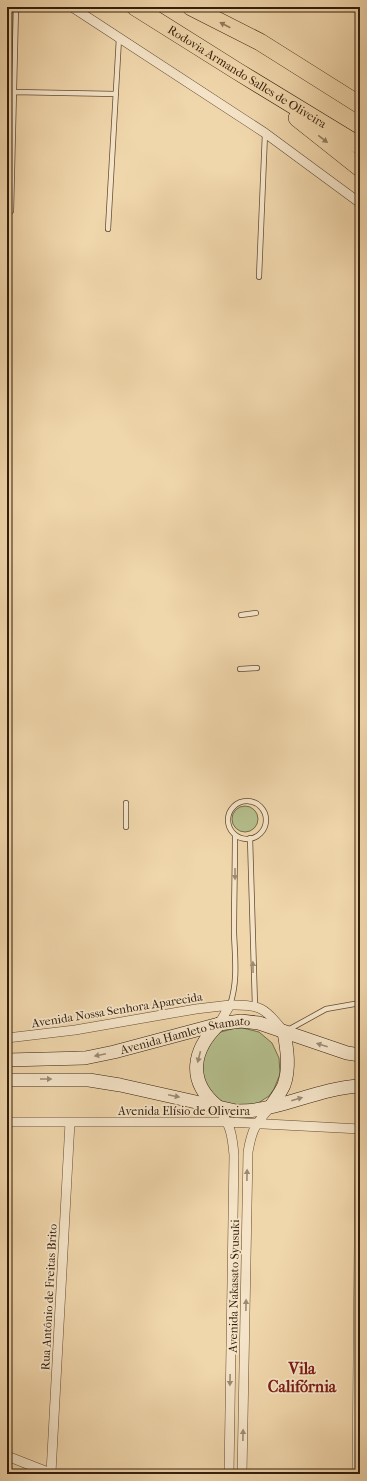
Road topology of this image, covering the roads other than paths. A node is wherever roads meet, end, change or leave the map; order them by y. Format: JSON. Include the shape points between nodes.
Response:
{"nodes":[{"id":1,"x":16,"y":7,"type":"edge"},
{"id":2,"x":72,"y":7,"type":"edge"},
{"id":3,"x":135,"y":7,"type":"edge"},
{"id":4,"x":191,"y":7,"type":"edge"},
{"id":5,"x":119,"y":38,"type":"junction"},
{"id":6,"x":260,"y":42,"type":"junction"},
{"id":7,"x":237,"y":71,"type":"junction"},
{"id":8,"x":14,"y":92,"type":"junction"},
{"id":9,"x":116,"y":94,"type":"junction"},
{"id":10,"x":360,"y":96,"type":"edge"},
{"id":11,"x":360,"y":105,"type":"edge"},
{"id":12,"x":264,"y":133,"type":"junction"},
{"id":13,"x":360,"y":146,"type":"edge"},
{"id":14,"x":360,"y":168,"type":"edge"},
{"id":15,"x":360,"y":203,"type":"edge"},
{"id":16,"x":11,"y":211,"type":"dead end"},
{"id":17,"x":108,"y":229,"type":"dead end"},
{"id":18,"x":259,"y":277,"type":"dead end"},
{"id":19,"x":241,"y":614,"type":"dead end"},
{"id":20,"x":256,"y":614,"type":"dead end"},
{"id":21,"x":257,"y":668,"type":"dead end"},
{"id":22,"x":240,"y":669,"type":"dead end"},
{"id":23,"x":126,"y":803,"type":"dead end"},
{"id":24,"x":126,"y":827,"type":"dead end"},
{"id":25,"x":235,"y":835,"type":"junction"},
{"id":26,"x":250,"y":838,"type":"junction"},
{"id":27,"x":360,"y":1002,"type":"edge"},
{"id":28,"x":230,"y":1005,"type":"junction"},
{"id":29,"x":255,"y":1006,"type":"junction"},
{"id":30,"x":219,"y":1024,"type":"junction"},
{"id":31,"x":284,"y":1032,"type":"junction"},
{"id":32,"x":7,"y":1038,"type":"edge"},
{"id":33,"x":360,"y":1055,"type":"edge"},
{"id":34,"x":7,"y":1060,"type":"edge"},
{"id":35,"x":7,"y":1080,"type":"edge"},
{"id":36,"x":360,"y":1086,"type":"edge"},
{"id":37,"x":218,"y":1106,"type":"junction"},
{"id":38,"x":271,"y":1106,"type":"junction"},
{"id":39,"x":7,"y":1122,"type":"edge"},
{"id":40,"x":70,"y":1122,"type":"junction"},
{"id":41,"x":228,"y":1122,"type":"junction"},
{"id":42,"x":256,"y":1124,"type":"junction"},
{"id":43,"x":360,"y":1129,"type":"edge"},
{"id":44,"x":232,"y":1248,"type":"junction"},
{"id":45,"x":246,"y":1248,"type":"junction"},
{"id":46,"x":7,"y":1456,"type":"edge"},
{"id":47,"x":7,"y":1472,"type":"edge"},
{"id":48,"x":12,"y":1474,"type":"edge"},
{"id":49,"x":52,"y":1474,"type":"edge"},
{"id":50,"x":229,"y":1474,"type":"edge"},
{"id":51,"x":242,"y":1474,"type":"edge"},
{"id":52,"x":357,"y":1474,"type":"edge"}],
"edges":[{"from":1,"to":8,"type":"lane"},
{"from":2,"to":5,"type":"street"},
{"from":3,"to":7,"type":"highway","name":"Rodovia Armando Salles de Oliveira"},
{"from":6,"to":4,"type":"highway","one_way":true},
{"from":5,"to":9,"type":"lane"},
{"from":5,"to":12,"type":"street"},
{"from":6,"to":10,"type":"highway"},
{"from":6,"to":11,"type":"highway"},
{"from":7,"to":13,"type":"highway","name":"Rodovia Armando Salles de Oliveira"},
{"from":7,"to":14,"type":"highway","one_way":true},
{"from":8,"to":9,"type":"lane"},
{"from":8,"to":16,"type":"lane"},
{"from":9,"to":17,"type":"lane"},
{"from":12,"to":15,"type":"street"},
{"from":12,"to":18,"type":"lane"},
{"from":19,"to":20,"type":"lane"},
{"from":21,"to":22,"type":"lane"},
{"from":23,"to":24,"type":"lane"},
{"from":25,"to":26,"type":"lane"},
{"from":25,"to":26,"type":"lane","via":[[229,826],[229,813],[235,805],[244,801],[254,802],[262,808],[266,820],[260,833]]},
{"from":25,"to":28,"type":"lane","one_way":true,"via":[[236,978]]},
{"from":29,"to":26,"type":"lane","one_way":true},
{"from":27,"to":31,"type":"lane","via":[[326,1009]]},
{"from":28,"to":29,"type":"street","name":"Avenida Nossa Senhora Aparecida"},
{"from":28,"to":30,"type":"street"},
{"from":28,"to":32,"type":"street","name":"Avenida Nossa Senhora Aparecida","via":[[196,1008],[75,1030]]},
{"from":29,"to":31,"type":"street","via":[[273,1018]]},
{"from":30,"to":31,"type":"main road","name":"Avenida Hamleto Stamato","via":[[241,1021],[259,1023]]},
{"from":30,"to":34,"type":"main road","name":"Avenida Hamleto Stamato","one_way":true,"via":[[85,1058]]},
{"from":30,"to":37,"type":"main road","one_way":true,"via":[[203,1044],[196,1072],[207,1098]]},
{"from":33,"to":31,"type":"main road","name":"Avenida Hamleto Stamato","one_way":true},
{"from":31,"to":38,"type":"main road","via":[[287,1072],[284,1085]]},
{"from":35,"to":37,"type":"main road","one_way":true,"via":[[89,1080],[120,1084]]},
{"from":38,"to":36,"type":"main road","one_way":true},
{"from":37,"to":38,"type":"main road","via":[[236,1111],[254,1111]]},
{"from":37,"to":41,"type":"street","name":"Avenida Nakasato Syusuki"},
{"from":38,"to":42,"type":"street","name":"Avenida Nakasato Syusuki"},
{"from":39,"to":40,"type":"street","name":"Avenida Elísio de Oliveira"},
{"from":40,"to":41,"type":"street","name":"Avenida Elísio de Oliveira"},
{"from":40,"to":49,"type":"street","name":"Rua Antônio de Freitas Brito"},
{"from":41,"to":42,"type":"street","name":"Avenida Elísio de Oliveira"},
{"from":41,"to":44,"type":"street","name":"Avenida Nakasato Syusuki","via":[[234,1155]]},
{"from":42,"to":43,"type":"street","name":"Avenida Elísio de Oliveira"},
{"from":45,"to":42,"type":"street","name":"Avenida Nakasato Syusuki","one_way":true,"via":[[248,1152]]},
{"from":43,"to":52,"type":"street"},
{"from":44,"to":45,"type":"street"},
{"from":44,"to":50,"type":"street","name":"Avenida Nakasato Syusuki","one_way":true},
{"from":51,"to":45,"type":"street","name":"Avenida Nakasato Syusuki","one_way":true},
{"from":46,"to":49,"type":"street"},
{"from":47,"to":48,"type":"street"}]}
